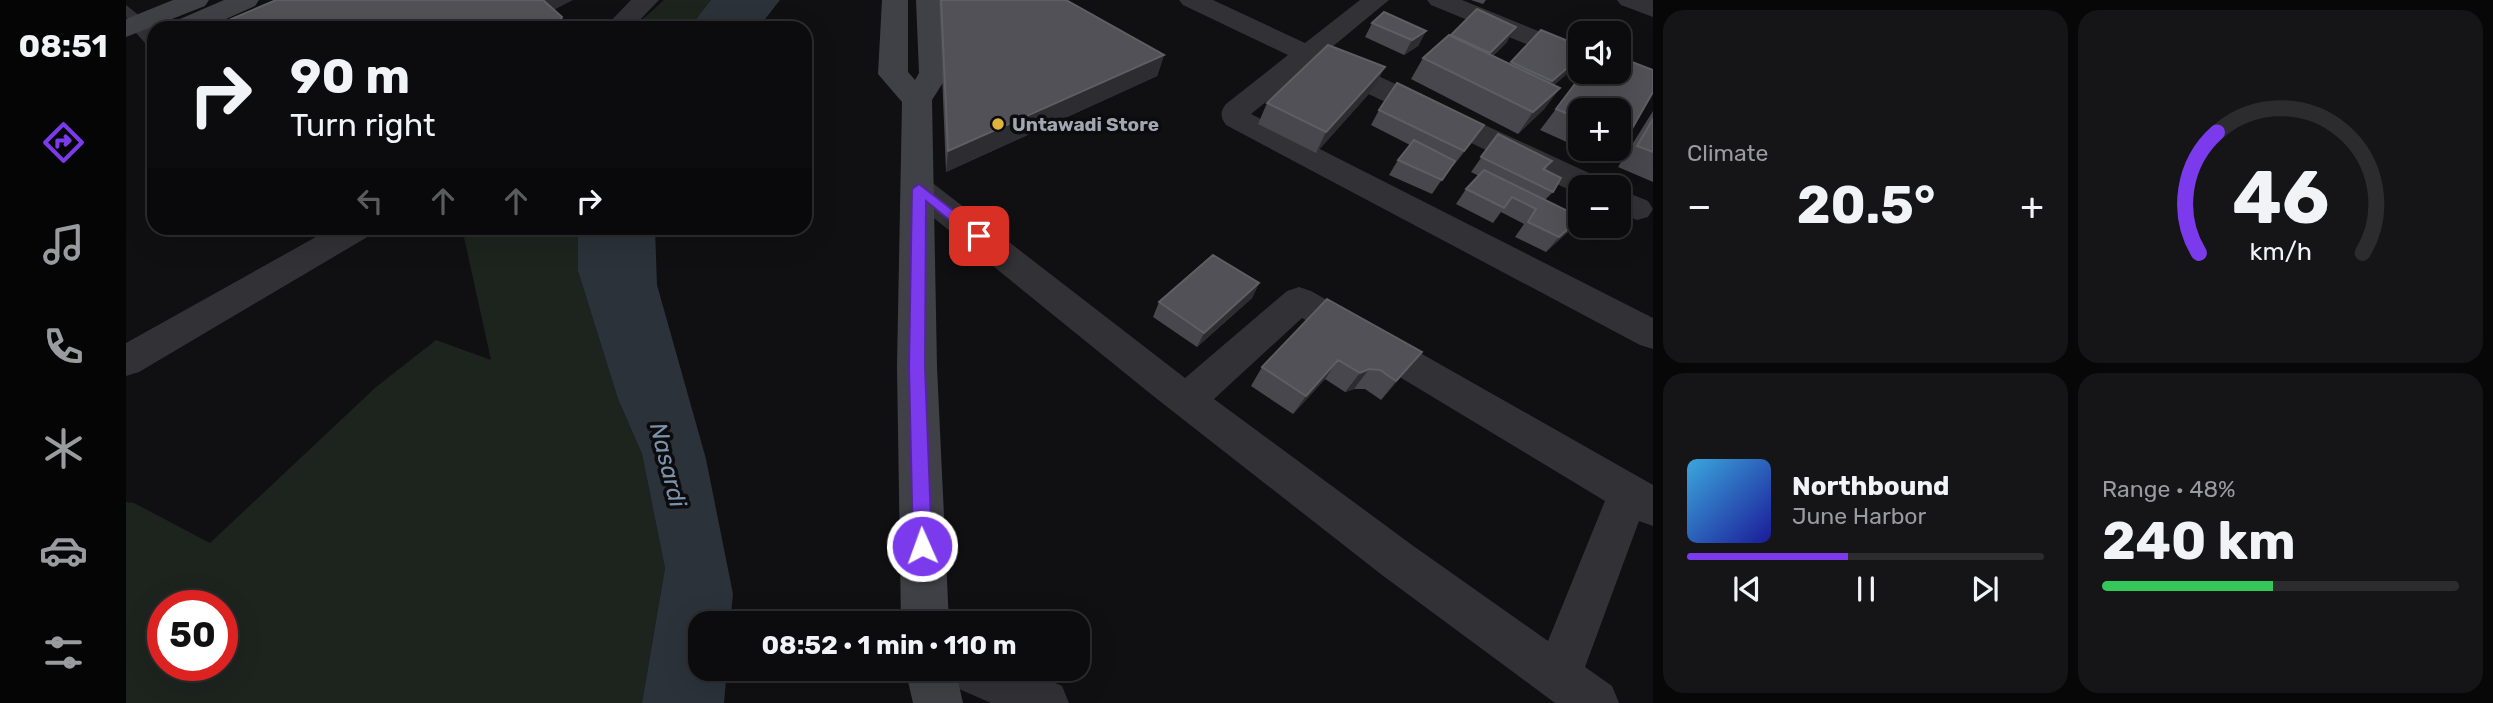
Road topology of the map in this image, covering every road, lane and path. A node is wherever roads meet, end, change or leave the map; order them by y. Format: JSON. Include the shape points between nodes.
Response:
{"nodes":[{"id":1,"x":196,"y":0,"type":"edge"},
{"id":2,"x":246,"y":0,"type":"edge"},
{"id":3,"x":646,"y":0,"type":"edge"},
{"id":4,"x":895,"y":0,"type":"edge"},
{"id":5,"x":929,"y":0,"type":"edge"},
{"id":6,"x":1192,"y":0,"type":"edge"},
{"id":7,"x":1376,"y":0,"type":"edge"},
{"id":8,"x":1440,"y":0,"type":"edge"},
{"id":9,"x":1630,"y":0,"type":"edge"},
{"id":10,"x":1653,"y":9,"type":"edge"},
{"id":11,"x":154,"y":21,"type":"edge"},
{"id":12,"x":199,"y":21,"type":"edge"},
{"id":13,"x":624,"y":21,"type":"edge"},
{"id":14,"x":140,"y":28,"type":"edge"},
{"id":15,"x":126,"y":53,"type":"edge"},
{"id":16,"x":1568,"y":53,"type":"edge"},
{"id":17,"x":1311,"y":54,"type":"junction"},
{"id":18,"x":917,"y":100,"type":"junction"},
{"id":19,"x":1568,"y":176,"type":"edge"},
{"id":20,"x":919,"y":189,"type":"junction"},
{"id":21,"x":339,"y":235,"type":"edge"},
{"id":22,"x":1653,"y":335,"type":"edge"},
{"id":23,"x":126,"y":361,"type":"edge"},
{"id":24,"x":1187,"y":400,"type":"junction"},
{"id":25,"x":1641,"y":500,"type":"edge"},
{"id":26,"x":925,"y":611,"type":"edge"},
{"id":27,"x":1558,"y":677,"type":"junction"},
{"id":28,"x":919,"y":681,"type":"edge"},
{"id":29,"x":933,"y":681,"type":"edge"},
{"id":30,"x":996,"y":681,"type":"edge"},
{"id":31,"x":914,"y":703,"type":"edge"},
{"id":32,"x":938,"y":703,"type":"edge"},
{"id":33,"x":1045,"y":703,"type":"edge"},
{"id":34,"x":1595,"y":703,"type":"edge"}],
"edges":[{"from":1,"to":11,"type":"main road"},
{"from":2,"to":12,"type":"main road"},
{"from":3,"to":13,"type":"street"},
{"from":4,"to":18,"type":"main road","via":[[893,74]]},
{"from":5,"to":18,"type":"main road","via":[[934,73]]},
{"from":6,"to":17,"type":"street"},
{"from":7,"to":17,"type":"street"},
{"from":8,"to":16,"type":"street"},
{"from":9,"to":10,"type":"street"},
{"from":14,"to":15,"type":"main road"},
{"from":17,"to":19,"type":"street"},
{"from":17,"to":22,"type":"street","via":[[1236,110],[1236,118]]},
{"from":18,"to":20,"type":"main road"},
{"from":20,"to":24,"type":"street"},
{"from":20,"to":26,"type":"main road","via":[[917,367]]},
{"from":21,"to":23,"type":"street"},
{"from":24,"to":25,"type":"street","via":[[1299,300]]},
{"from":24,"to":27,"type":"street"},
{"from":25,"to":27,"type":"street"},
{"from":27,"to":34,"type":"street"},
{"from":28,"to":31,"type":"main road"},
{"from":29,"to":32,"type":"main road"},
{"from":30,"to":33,"type":"street"}]}
